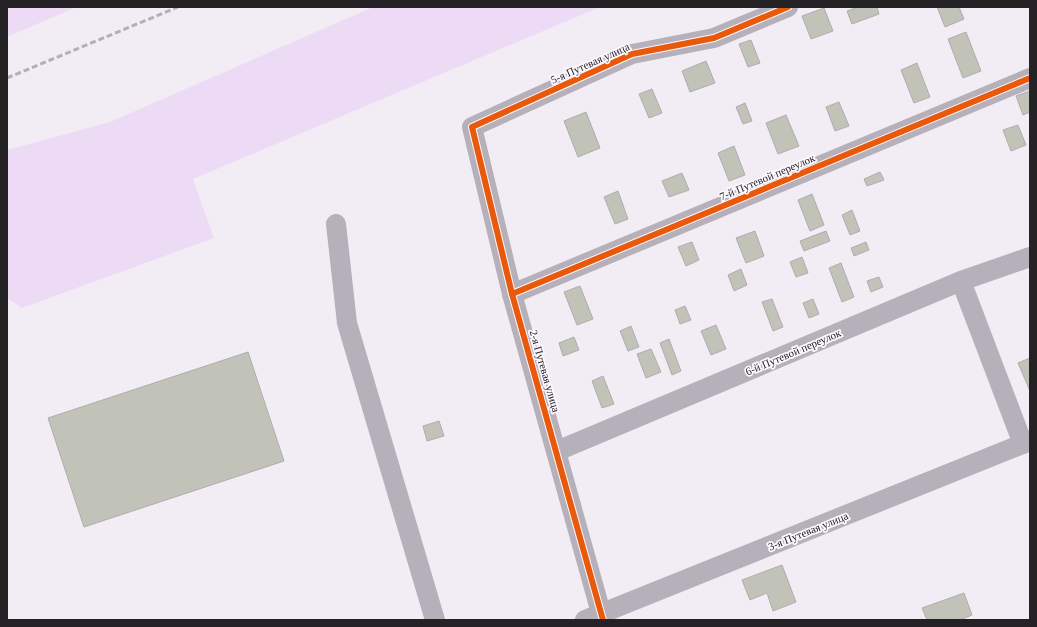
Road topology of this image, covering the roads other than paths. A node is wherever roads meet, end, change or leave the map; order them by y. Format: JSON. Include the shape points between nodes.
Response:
{"nodes":[{"id":1,"x":788,"y":7,"type":"edge"},
{"id":2,"x":1030,"y":78,"type":"edge"},
{"id":3,"x":472,"y":127,"type":"joint"},
{"id":4,"x":336,"y":224,"type":"dead end"},
{"id":5,"x":1030,"y":257,"type":"edge"},
{"id":6,"x":961,"y":281,"type":"junction"},
{"id":7,"x":512,"y":294,"type":"junction"},
{"id":8,"x":1026,"y":442,"type":"edge"},
{"id":9,"x":557,"y":451,"type":"junction"},
{"id":10,"x":596,"y":618,"type":"edge"},
{"id":11,"x":435,"y":620,"type":"edge"}],
"edges":[{"from":1,"to":3,"type":"street","name":"5-я Путевая улица","via":[[714,38],[632,54]]},
{"from":2,"to":7,"type":"street","name":"7-й Путевой переулок"},
{"from":3,"to":7,"type":"street","name":"2-я Путевая улица"},
{"from":4,"to":11,"type":"street","via":[[347,322]]},
{"from":5,"to":6,"type":"street","name":"6-й Путевой переулок"},
{"from":6,"to":8,"type":"street"},
{"from":6,"to":9,"type":"street","name":"6-й Путевой переулок"},
{"from":7,"to":9,"type":"street","name":"2-я Путевая улица"},
{"from":8,"to":10,"type":"street","name":"3-я Путевая улица"},
{"from":9,"to":10,"type":"street","name":"2-я Путевая улица"}]}
